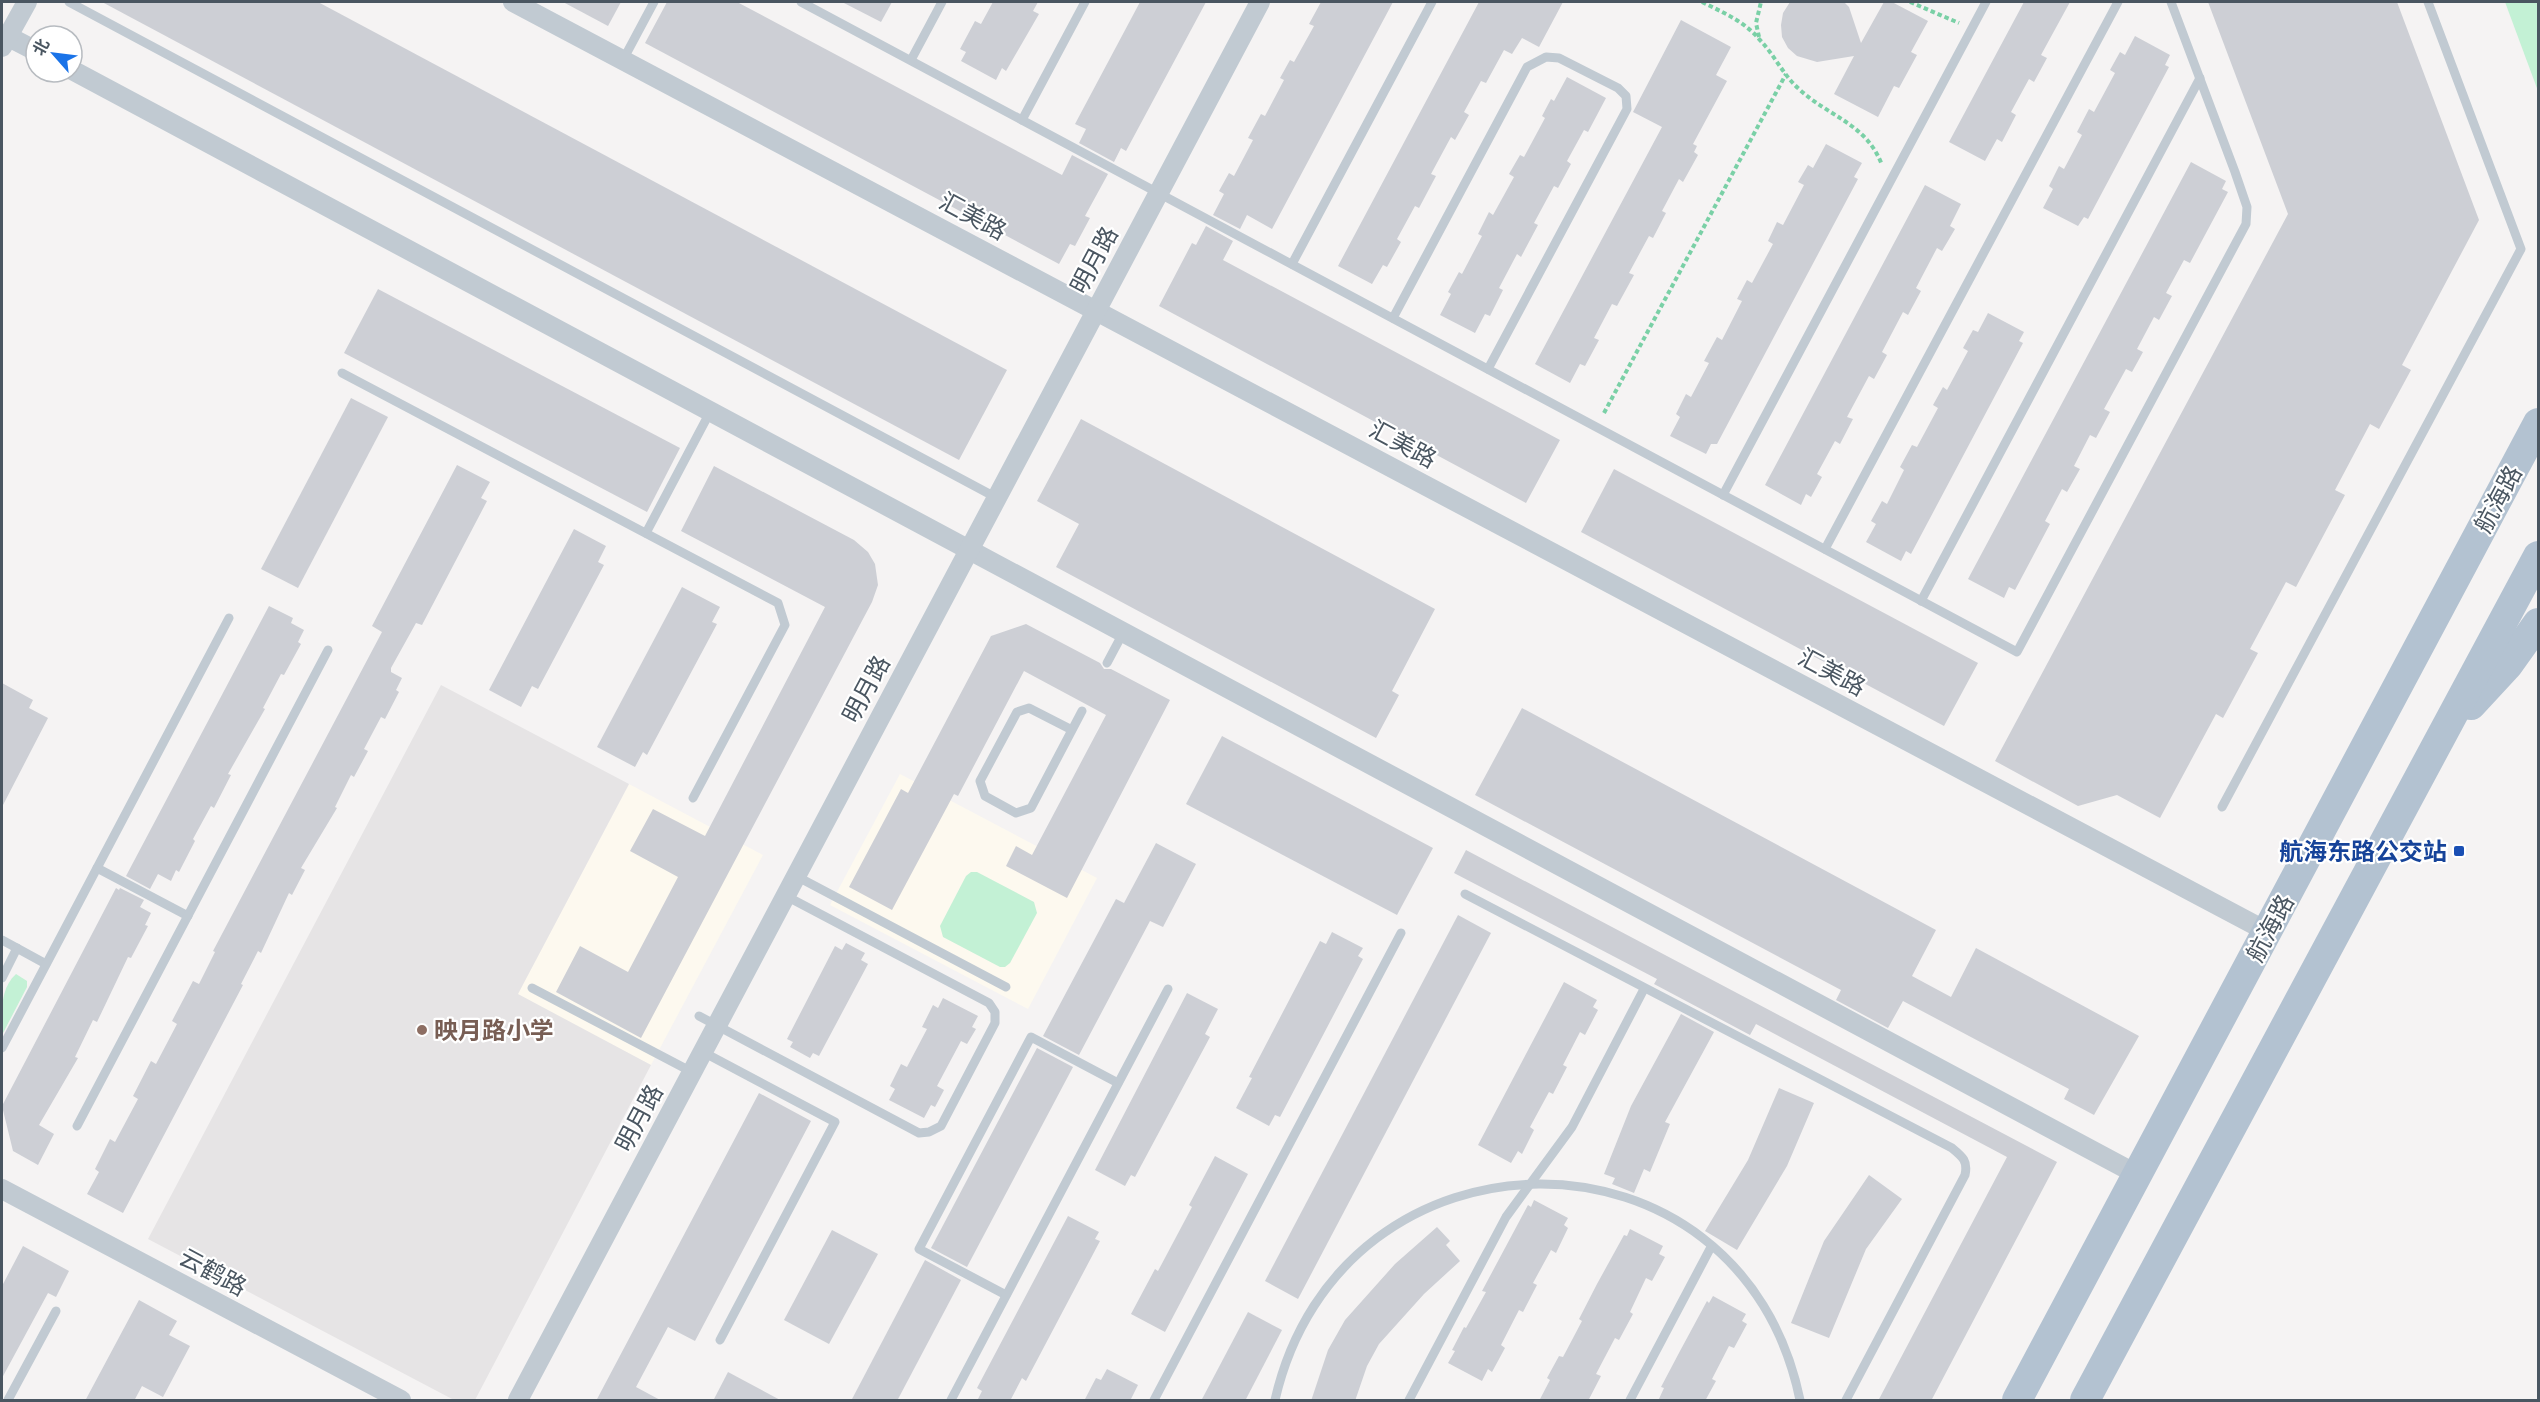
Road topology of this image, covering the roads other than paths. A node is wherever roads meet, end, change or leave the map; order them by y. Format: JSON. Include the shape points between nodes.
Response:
{"nodes":[{"id":1,"x":27,"y":2,"type":"edge"},
{"id":2,"x":69,"y":2,"type":"edge"},
{"id":3,"x":513,"y":2,"type":"edge"},
{"id":4,"x":654,"y":2,"type":"edge"},
{"id":5,"x":801,"y":2,"type":"edge"},
{"id":6,"x":942,"y":2,"type":"edge"},
{"id":7,"x":1085,"y":2,"type":"edge"},
{"id":8,"x":1260,"y":2,"type":"edge"},
{"id":9,"x":1432,"y":2,"type":"edge"},
{"id":10,"x":1986,"y":2,"type":"edge"},
{"id":11,"x":2118,"y":2,"type":"edge"},
{"id":12,"x":2171,"y":2,"type":"edge"},
{"id":13,"x":2428,"y":2,"type":"edge"},
{"id":14,"x":4,"y":41,"type":"edge"},
{"id":15,"x":24,"y":47,"type":"edge"},
{"id":16,"x":623,"y":60,"type":"junction"},
{"id":17,"x":911,"y":60,"type":"junction"},
{"id":18,"x":84,"y":76,"type":"edge"},
{"id":19,"x":2200,"y":78,"type":"junction"},
{"id":20,"x":1022,"y":120,"type":"junction"},
{"id":21,"x":1159,"y":193,"type":"junction"},
{"id":22,"x":1292,"y":264,"type":"junction"},
{"id":23,"x":1096,"y":310,"type":"junction"},
{"id":24,"x":1393,"y":318,"type":"junction"},
{"id":25,"x":1488,"y":369,"type":"junction"},
{"id":26,"x":342,"y":373,"type":"dead end"},
{"id":27,"x":710,"y":412,"type":"junction"},
{"id":28,"x":2538,"y":423,"type":"edge"},
{"id":29,"x":1723,"y":495,"type":"junction"},
{"id":30,"x":997,"y":498,"type":"junction"},
{"id":31,"x":646,"y":533,"type":"junction"},
{"id":32,"x":1825,"y":549,"type":"junction"},
{"id":33,"x":969,"y":550,"type":"junction"},
{"id":34,"x":2538,"y":555,"type":"edge"},
{"id":35,"x":1921,"y":601,"type":"junction"},
{"id":36,"x":229,"y":618,"type":"dead end"},
{"id":37,"x":2538,"y":623,"type":"edge"},
{"id":38,"x":1123,"y":633,"type":"junction"},
{"id":39,"x":328,"y":650,"type":"dead end"},
{"id":40,"x":1107,"y":663,"type":"dead end"},
{"id":41,"x":1082,"y":711,"type":"dead end"},
{"id":42,"x":1072,"y":730,"type":"junction"},
{"id":43,"x":2444,"y":733,"type":"junction"},
{"id":44,"x":693,"y":798,"type":"dead end"},
{"id":45,"x":2222,"y":807,"type":"dead end"},
{"id":46,"x":97,"y":868,"type":"junction"},
{"id":47,"x":796,"y":876,"type":"junction"},
{"id":48,"x":1465,"y":894,"type":"dead end"},
{"id":49,"x":786,"y":896,"type":"junction"},
{"id":50,"x":188,"y":916,"type":"junction"},
{"id":51,"x":2268,"y":932,"type":"junction"},
{"id":52,"x":1401,"y":933,"type":"dead end"},
{"id":53,"x":2,"y":940,"type":"edge"},
{"id":54,"x":17,"y":948,"type":"junction"},
{"id":55,"x":46,"y":964,"type":"junction"},
{"id":56,"x":2,"y":978,"type":"edge"},
{"id":57,"x":1006,"y":987,"type":"dead end"},
{"id":58,"x":532,"y":988,"type":"dead end"},
{"id":59,"x":1168,"y":989,"type":"dead end"},
{"id":60,"x":1644,"y":989,"type":"junction"},
{"id":61,"x":699,"y":1016,"type":"dead end"},
{"id":62,"x":717,"y":1026,"type":"junction"},
{"id":63,"x":2,"y":1048,"type":"edge"},
{"id":64,"x":703,"y":1052,"type":"junction"},
{"id":65,"x":692,"y":1072,"type":"junction"},
{"id":66,"x":1118,"y":1083,"type":"junction"},
{"id":67,"x":77,"y":1126,"type":"dead end"},
{"id":68,"x":2138,"y":1175,"type":"junction"},
{"id":69,"x":1530,"y":1183,"type":"junction"},
{"id":70,"x":2,"y":1190,"type":"edge"},
{"id":71,"x":1711,"y":1247,"type":"junction"},
{"id":72,"x":1006,"y":1295,"type":"junction"},
{"id":73,"x":56,"y":1311,"type":"dead end"},
{"id":74,"x":720,"y":1340,"type":"dead end"},
{"id":75,"x":8,"y":1401,"type":"edge"},
{"id":76,"x":401,"y":1401,"type":"edge"},
{"id":77,"x":518,"y":1401,"type":"edge"},
{"id":78,"x":951,"y":1401,"type":"edge"},
{"id":79,"x":1154,"y":1401,"type":"edge"},
{"id":80,"x":1275,"y":1401,"type":"edge"},
{"id":81,"x":1409,"y":1401,"type":"edge"},
{"id":82,"x":1630,"y":1401,"type":"edge"},
{"id":83,"x":1800,"y":1401,"type":"edge"},
{"id":84,"x":1846,"y":1401,"type":"edge"},
{"id":85,"x":2017,"y":1401,"type":"edge"},
{"id":86,"x":2085,"y":1401,"type":"edge"}],
"edges":[{"from":1,"to":14,"type":"street"},
{"from":2,"to":30,"type":"lane"},
{"from":3,"to":16,"type":"street","name":"汇美路"},
{"from":4,"to":16,"type":"lane"},
{"from":5,"to":17,"type":"lane"},
{"from":6,"to":17,"type":"lane"},
{"from":7,"to":20,"type":"lane"},
{"from":8,"to":21,"type":"street","name":"明月路"},
{"from":9,"to":22,"type":"lane"},
{"from":10,"to":29,"type":"lane"},
{"from":11,"to":32,"type":"lane"},
{"from":12,"to":19,"type":"lane"},
{"from":13,"to":45,"type":"lane","via":[[2521,249]]},
{"from":14,"to":15,"type":"street"},
{"from":16,"to":23,"type":"street","name":"汇美路"},
{"from":17,"to":20,"type":"lane"},
{"from":18,"to":27,"type":"street"},
{"from":19,"to":35,"type":"lane"},
{"from":19,"to":35,"type":"lane","via":[[2247,207],[2246,224],[2017,652]]},
{"from":20,"to":21,"type":"lane"},
{"from":21,"to":22,"type":"lane"},
{"from":21,"to":23,"type":"street","name":"明月路"},
{"from":22,"to":24,"type":"lane"},
{"from":23,"to":30,"type":"street","name":"明月路"},
{"from":23,"to":51,"type":"street","name":"汇美路"},
{"from":24,"to":25,"type":"lane"},
{"from":24,"to":25,"type":"lane","via":[[1527,67],[1546,57],[1559,58],[1618,88],[1626,96],[1627,109]]},
{"from":25,"to":29,"type":"lane"},
{"from":26,"to":31,"type":"lane"},
{"from":27,"to":31,"type":"lane"},
{"from":27,"to":33,"type":"street"},
{"from":28,"to":51,"type":"main road","name":"航海路"},
{"from":29,"to":32,"type":"lane"},
{"from":30,"to":33,"type":"street","name":"明月路"},
{"from":31,"to":44,"type":"lane","via":[[778,603],[785,625]]},
{"from":32,"to":35,"type":"lane"},
{"from":33,"to":38,"type":"street"},
{"from":33,"to":47,"type":"street","name":"明月路"},
{"from":34,"to":43,"type":"main road"},
{"from":36,"to":46,"type":"lane"},
{"from":37,"to":43,"type":"main road","via":[[2508,665]]},
{"from":38,"to":40,"type":"lane"},
{"from":38,"to":68,"type":"street"},
{"from":39,"to":50,"type":"lane"},
{"from":41,"to":42,"type":"lane"},
{"from":42,"to":42,"type":"lane","via":[[1031,808],[1016,813],[984,796],[980,781],[1017,712],[1029,708]]},
{"from":43,"to":86,"type":"main road"},
{"from":46,"to":50,"type":"lane"},
{"from":46,"to":55,"type":"lane"},
{"from":47,"to":49,"type":"street","name":"明月路"},
{"from":47,"to":57,"type":"lane"},
{"from":48,"to":60,"type":"lane"},
{"from":49,"to":62,"type":"street","name":"明月路"},
{"from":49,"to":62,"type":"lane","via":[[989,1003],[995,1012],[995,1023],[941,1126],[919,1133]]},
{"from":50,"to":67,"type":"lane"},
{"from":51,"to":68,"type":"main road","name":"航海路"},
{"from":52,"to":79,"type":"lane"},
{"from":53,"to":54,"type":"lane"},
{"from":54,"to":55,"type":"lane"},
{"from":54,"to":56,"type":"lane"},
{"from":55,"to":63,"type":"lane"},
{"from":58,"to":65,"type":"lane"},
{"from":59,"to":66,"type":"lane"},
{"from":60,"to":69,"type":"lane","via":[[1572,1127]]},
{"from":60,"to":84,"type":"lane","via":[[1964,1158],[1965,1175]]},
{"from":61,"to":62,"type":"lane"},
{"from":62,"to":64,"type":"street","name":"明月路"},
{"from":64,"to":65,"type":"street","name":"明月路"},
{"from":64,"to":74,"type":"lane","via":[[835,1122]]},
{"from":65,"to":77,"type":"street","name":"明月路"},
{"from":66,"to":72,"type":"lane"},
{"from":66,"to":72,"type":"lane","via":[[1031,1037],[919,1249]]},
{"from":68,"to":85,"type":"main road","name":"航海路"},
{"from":69,"to":71,"type":"lane","via":[[1587,1187],[1615,1194],[1668,1216]]},
{"from":69,"to":80,"type":"lane","via":[[1471,1191],[1442,1201],[1414,1214],[1363,1248],[1321,1294],[1305,1320],[1291,1348]]},
{"from":69,"to":81,"type":"lane","via":[[1506,1217]]},
{"from":70,"to":76,"type":"street","name":"云鹤路"},
{"from":71,"to":82,"type":"lane"},
{"from":71,"to":83,"type":"lane","via":[[1735,1269],[1772,1321],[1786,1350]]},
{"from":72,"to":78,"type":"lane"},
{"from":73,"to":75,"type":"lane"}]}
